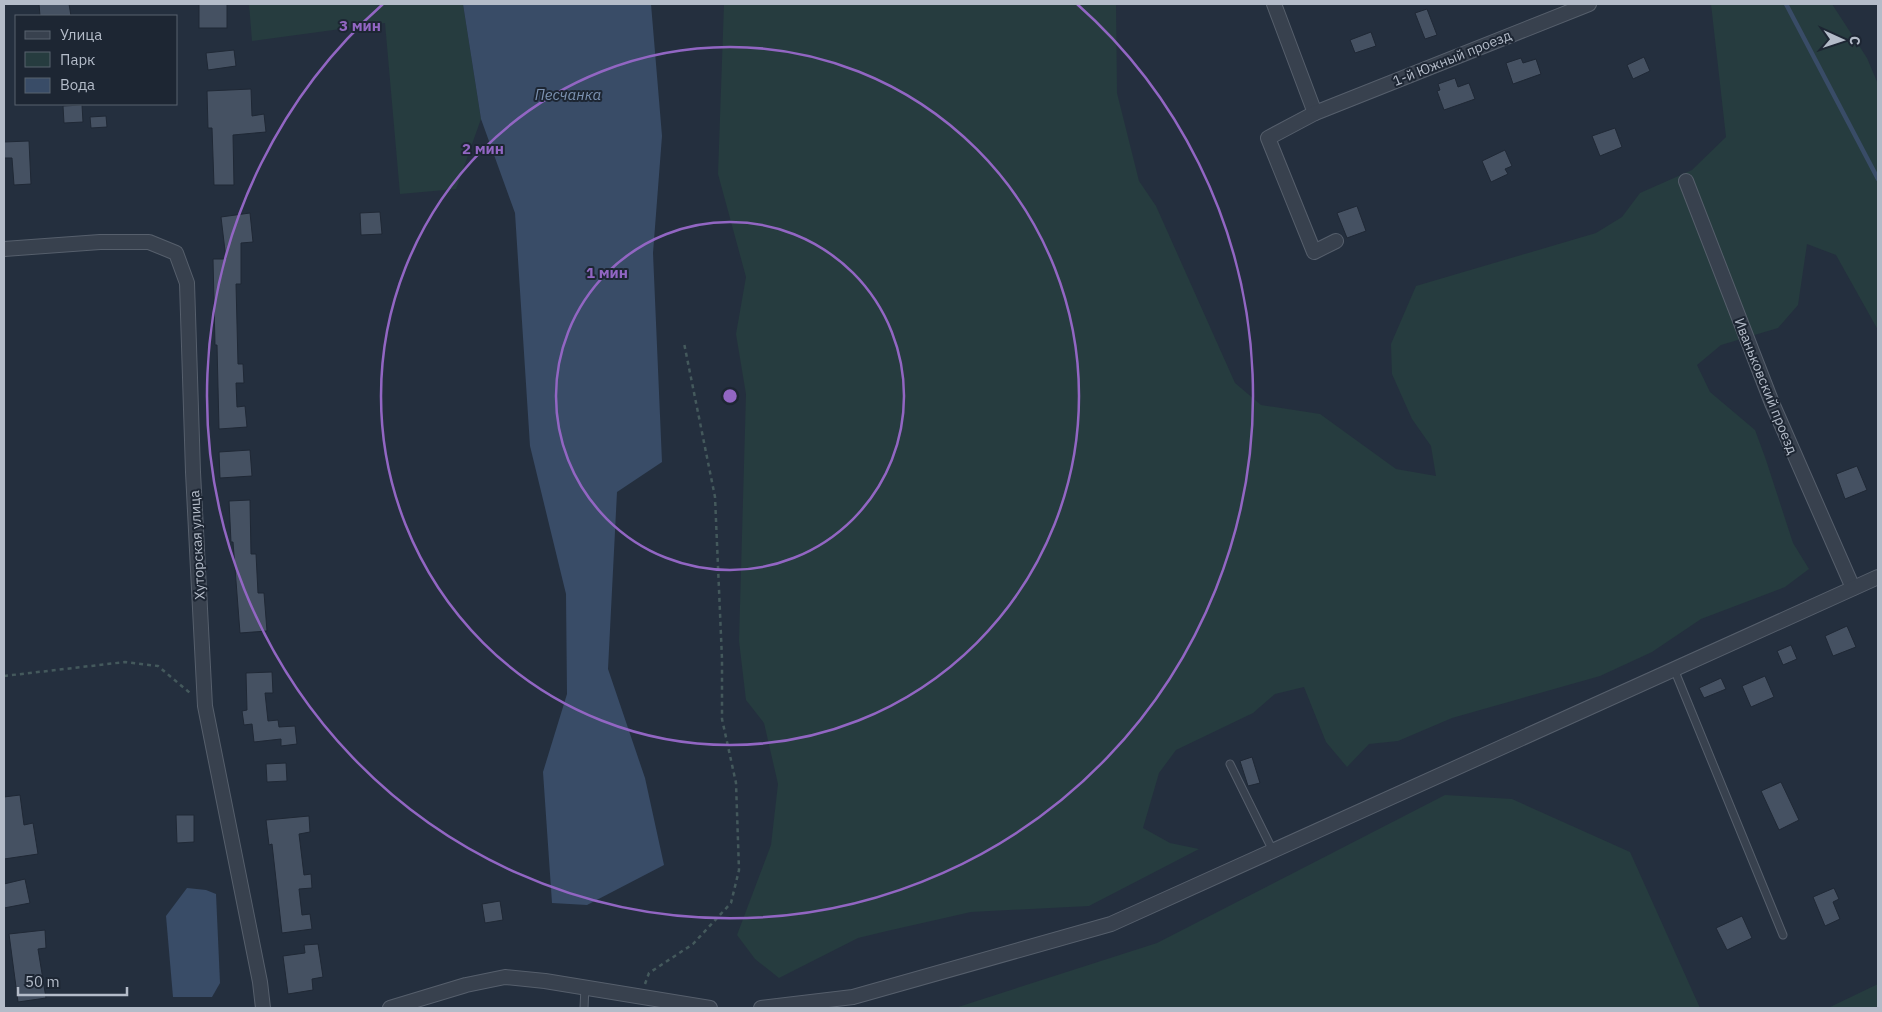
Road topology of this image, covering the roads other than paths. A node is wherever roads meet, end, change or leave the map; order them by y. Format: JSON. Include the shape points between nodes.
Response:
{"nodes":[{"id":1,"x":1274,"y":4,"type":"edge"},
{"id":2,"x":1588,"y":4,"type":"edge"},
{"id":3,"x":1315,"y":113,"type":"junction"},
{"id":4,"x":1686,"y":181,"type":"dead end"},
{"id":5,"x":1336,"y":241,"type":"dead end"},
{"id":6,"x":4,"y":250,"type":"edge"},
{"id":7,"x":1878,"y":577,"type":"edge"},
{"id":8,"x":1853,"y":588,"type":"junction"},
{"id":9,"x":1674,"y":669,"type":"junction"},
{"id":10,"x":1230,"y":764,"type":"dead end"},
{"id":11,"x":1273,"y":851,"type":"junction"},
{"id":12,"x":1783,"y":935,"type":"dead end"},
{"id":13,"x":585,"y":987,"type":"junction"},
{"id":14,"x":263,"y":1008,"type":"edge"},
{"id":15,"x":390,"y":1008,"type":"edge"},
{"id":16,"x":584,"y":1008,"type":"edge"},
{"id":17,"x":710,"y":1008,"type":"edge"},
{"id":18,"x":761,"y":1008,"type":"edge"}],
"edges":[{"from":1,"to":3,"type":"street"},
{"from":2,"to":3,"type":"street","name":"1-й Южный проезд"},
{"from":3,"to":5,"type":"street","name":"1-й Южный проезд","via":[[1268,138],[1314,252]]},
{"from":4,"to":8,"type":"street","name":"Иваньковский проезд","via":[[1772,403]]},
{"from":6,"to":14,"type":"street","name":"Хуторская улица","via":[[100,242],[149,242],[176,253],[187,283],[205,706]]},
{"from":7,"to":8,"type":"street"},
{"from":8,"to":9,"type":"street"},
{"from":9,"to":11,"type":"street"},
{"from":9,"to":12,"type":"lane"},
{"from":10,"to":11,"type":"lane"},
{"from":11,"to":18,"type":"street","via":[[1111,924],[853,997]]},
{"from":13,"to":15,"type":"street","via":[[505,977]]},
{"from":13,"to":16,"type":"lane"},
{"from":13,"to":17,"type":"street"}]}
